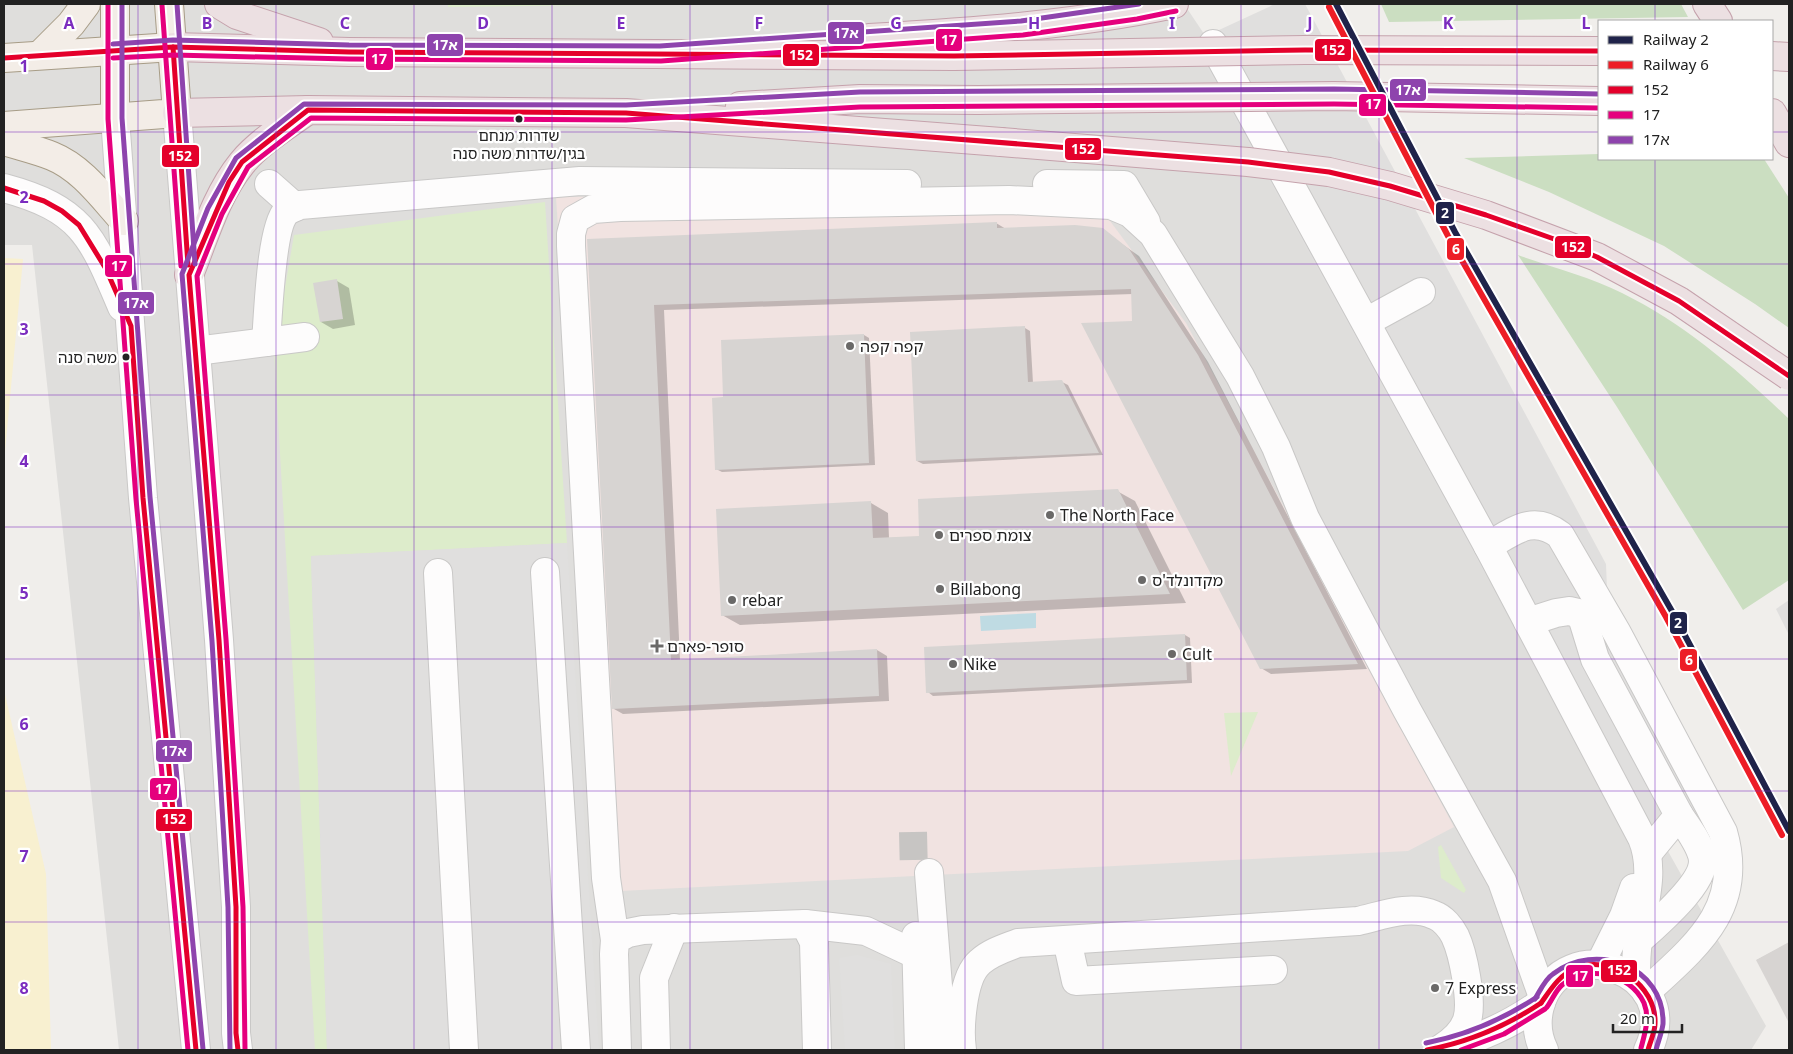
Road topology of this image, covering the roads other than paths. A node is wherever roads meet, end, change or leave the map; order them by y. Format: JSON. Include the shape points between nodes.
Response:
{"nodes":[{"id":1,"x":86,"y":4,"type":"edge"},
{"id":2,"x":115,"y":4,"type":"edge"},
{"id":3,"x":170,"y":4,"type":"edge"},
{"id":4,"x":219,"y":4,"type":"edge"},
{"id":5,"x":1174,"y":4,"type":"edge"},
{"id":6,"x":1707,"y":4,"type":"edge"},
{"id":7,"x":1717,"y":20,"type":"edge"},
{"id":8,"x":1283,"y":36,"type":"dead end"},
{"id":9,"x":948,"y":45,"type":"junction"},
{"id":10,"x":173,"y":47,"type":"junction"},
{"id":11,"x":113,"y":51,"type":"junction"},
{"id":12,"x":1598,"y":51,"type":"edge"},
{"id":13,"x":349,"y":52,"type":"junction"},
{"id":14,"x":40,"y":55,"type":"junction"},
{"id":15,"x":1773,"y":56,"type":"edge"},
{"id":16,"x":1789,"y":56,"type":"edge"},
{"id":17,"x":4,"y":58,"type":"edge"},
{"id":18,"x":1598,"y":101,"type":"edge"},
{"id":19,"x":1773,"y":104,"type":"edge"},
{"id":20,"x":1789,"y":105,"type":"edge"},
{"id":21,"x":308,"y":110,"type":"junction"},
{"id":22,"x":177,"y":113,"type":"junction"},
{"id":23,"x":626,"y":113,"type":"junction"},
{"id":24,"x":1773,"y":115,"type":"edge"},
{"id":25,"x":115,"y":118,"type":"junction"},
{"id":26,"x":4,"y":126,"type":"edge"},
{"id":27,"x":4,"y":141,"type":"edge"},
{"id":28,"x":1789,"y":143,"type":"edge"},
{"id":29,"x":269,"y":184,"type":"dead end"},
{"id":30,"x":4,"y":188,"type":"edge"},
{"id":31,"x":295,"y":207,"type":"junction"},
{"id":32,"x":124,"y":221,"type":"junction"},
{"id":33,"x":1153,"y":234,"type":"junction"},
{"id":34,"x":188,"y":275,"type":"junction"},
{"id":35,"x":1422,"y":292,"type":"dead end"},
{"id":36,"x":1366,"y":322,"type":"junction"},
{"id":37,"x":131,"y":326,"type":"junction"},
{"id":38,"x":305,"y":337,"type":"dead end"},
{"id":39,"x":266,"y":342,"type":"junction"},
{"id":40,"x":196,"y":351,"type":"junction"},
{"id":41,"x":1789,"y":376,"type":"edge"},
{"id":42,"x":1488,"y":546,"type":"junction"},
{"id":43,"x":545,"y":572,"type":"dead end"},
{"id":44,"x":438,"y":573,"type":"dead end"},
{"id":45,"x":1593,"y":615,"type":"junction"},
{"id":46,"x":1528,"y":622,"type":"junction"},
{"id":47,"x":1680,"y":815,"type":"junction"},
{"id":48,"x":1634,"y":823,"type":"junction"},
{"id":49,"x":1647,"y":854,"type":"junction"},
{"id":50,"x":805,"y":924,"type":"junction"},
{"id":51,"x":674,"y":928,"type":"junction"},
{"id":52,"x":1520,"y":931,"type":"junction"},
{"id":53,"x":615,"y":940,"type":"junction"},
{"id":54,"x":1067,"y":940,"type":"junction"},
{"id":55,"x":1638,"y":941,"type":"junction"},
{"id":56,"x":917,"y":955,"type":"junction"},
{"id":57,"x":1600,"y":964,"type":"junction"},
{"id":58,"x":1273,"y":970,"type":"dead end"},
{"id":59,"x":1566,"y":972,"type":"junction"},
{"id":60,"x":1641,"y":985,"type":"junction"},
{"id":61,"x":1542,"y":1000,"type":"junction"},
{"id":62,"x":1434,"y":1049,"type":"edge"},
{"id":63,"x":196,"y":1050,"type":"edge"},
{"id":64,"x":238,"y":1050,"type":"edge"},
{"id":65,"x":464,"y":1050,"type":"edge"},
{"id":66,"x":576,"y":1050,"type":"edge"},
{"id":67,"x":617,"y":1050,"type":"edge"},
{"id":68,"x":656,"y":1050,"type":"edge"},
{"id":69,"x":817,"y":1050,"type":"edge"},
{"id":70,"x":919,"y":1050,"type":"edge"},
{"id":71,"x":946,"y":1050,"type":"edge"},
{"id":72,"x":962,"y":1050,"type":"edge"},
{"id":73,"x":1544,"y":1050,"type":"edge"},
{"id":74,"x":1648,"y":1050,"type":"edge"}],
"edges":[{"from":1,"to":14,"type":"main road"},
{"from":2,"to":11,"type":"main road"},
{"from":3,"to":10,"type":"main road"},
{"from":4,"to":13,"type":"highway","via":[[237,14]]},
{"from":5,"to":9,"type":"highway","via":[[1022,28]]},
{"from":6,"to":7,"type":"highway"},
{"from":8,"to":36,"type":"street","via":[[1219,56]]},
{"from":9,"to":12,"type":"highway","bridge":true},
{"from":9,"to":13,"type":"highway","via":[[660,54]]},
{"from":10,"to":11,"type":"main road"},
{"from":10,"to":13,"type":"highway"},
{"from":10,"to":22,"type":"main road"},
{"from":11,"to":14,"type":"main road"},
{"from":11,"to":25,"type":"main road"},
{"from":14,"to":17,"type":"main road"},
{"from":15,"to":16,"type":"highway"},
{"from":18,"to":23,"type":"highway","bridge":true,"via":[[1334,96],[860,99]]},
{"from":19,"to":20,"type":"highway"},
{"from":21,"to":22,"type":"highway"},
{"from":21,"to":23,"type":"highway"},
{"from":21,"to":34,"type":"highway","via":[[242,162],[215,211]]},
{"from":22,"to":25,"type":"main road"},
{"from":22,"to":34,"type":"street"},
{"from":23,"to":41,"type":"highway","bridge":true,"via":[[1248,162],[1328,172],[1486,215],[1597,256],[1679,300]]},
{"from":24,"to":28,"type":"highway"},
{"from":25,"to":26,"type":"main road"},
{"from":25,"to":32,"type":"street"},
{"from":27,"to":32,"type":"main road","via":[[67,165],[96,189]]},
{"from":29,"to":31,"type":"street"},
{"from":30,"to":37,"type":"street","via":[[44,201],[79,225],[106,270]]},
{"from":31,"to":33,"type":"street","via":[[580,181],[1124,185]]},
{"from":31,"to":39,"type":"street","via":[[286,212],[280,223],[274,251]]},
{"from":32,"to":37,"type":"street"},
{"from":33,"to":52,"type":"street","via":[[1240,376],[1398,713],[1502,881]]},
{"from":33,"to":53,"type":"street","via":[[1130,213],[1111,205],[1009,200],[620,207],[593,209],[575,219],[571,246],[605,868]]},
{"from":34,"to":40,"type":"street"},
{"from":35,"to":36,"type":"street"},
{"from":36,"to":42,"type":"street"},
{"from":37,"to":63,"type":"street","via":[[143,498]]},
{"from":38,"to":39,"type":"street"},
{"from":39,"to":40,"type":"street"},
{"from":40,"to":64,"type":"street","via":[[236,906]]},
{"from":42,"to":45,"type":"street","via":[[1526,526],[1539,524],[1550,527],[1569,548]]},
{"from":42,"to":46,"type":"street"},
{"from":43,"to":66,"type":"street"},
{"from":44,"to":65,"type":"street"},
{"from":45,"to":46,"type":"street","via":[[1569,611]]},
{"from":45,"to":47,"type":"street","via":[[1595,659]]},
{"from":45,"to":60,"type":"street","via":[[1723,832],[1728,853],[1726,886],[1709,930],[1699,942]]},
{"from":46,"to":48,"type":"street"},
{"from":47,"to":49,"type":"street"},
{"from":47,"to":55,"type":"street","via":[[1703,856],[1703,869],[1667,914]]},
{"from":48,"to":49,"type":"street"},
{"from":48,"to":57,"type":"street","via":[[1638,848],[1635,881],[1624,916]]},
{"from":49,"to":55,"type":"street","via":[[1649,873]]},
{"from":50,"to":51,"type":"street"},
{"from":50,"to":56,"type":"street","via":[[866,931]]},
{"from":50,"to":69,"type":"street","via":[[814,942]]},
{"from":51,"to":53,"type":"street","via":[[628,933]]},
{"from":51,"to":68,"type":"street","via":[[654,978]]},
{"from":52,"to":59,"type":"street","via":[[1546,958]]},
{"from":52,"to":61,"type":"street"},
{"from":53,"to":67,"type":"street"},
{"from":54,"to":58,"type":"street","via":[[1076,981]]},
{"from":54,"to":62,"type":"street","via":[[1358,921],[1400,911],[1434,914],[1455,935],[1461,952],[1469,1005],[1462,1030]]},
{"from":54,"to":72,"type":"street","via":[[1018,943],[978,963],[970,979],[960,1019]]},
{"from":55,"to":60,"type":"street"},
{"from":56,"to":70,"type":"street"},
{"from":56,"to":71,"type":"street","via":[[921,874]]},
{"from":57,"to":59,"type":"street"},
{"from":57,"to":60,"type":"street","via":[[1619,969]]},
{"from":59,"to":61,"type":"street","via":[[1553,983]]},
{"from":60,"to":74,"type":"street","via":[[1655,1018],[1655,1030]]},
{"from":61,"to":62,"type":"street","via":[[1494,1032],[1469,1042]]},
{"from":61,"to":73,"type":"street","via":[[1538,1028]]}]}
